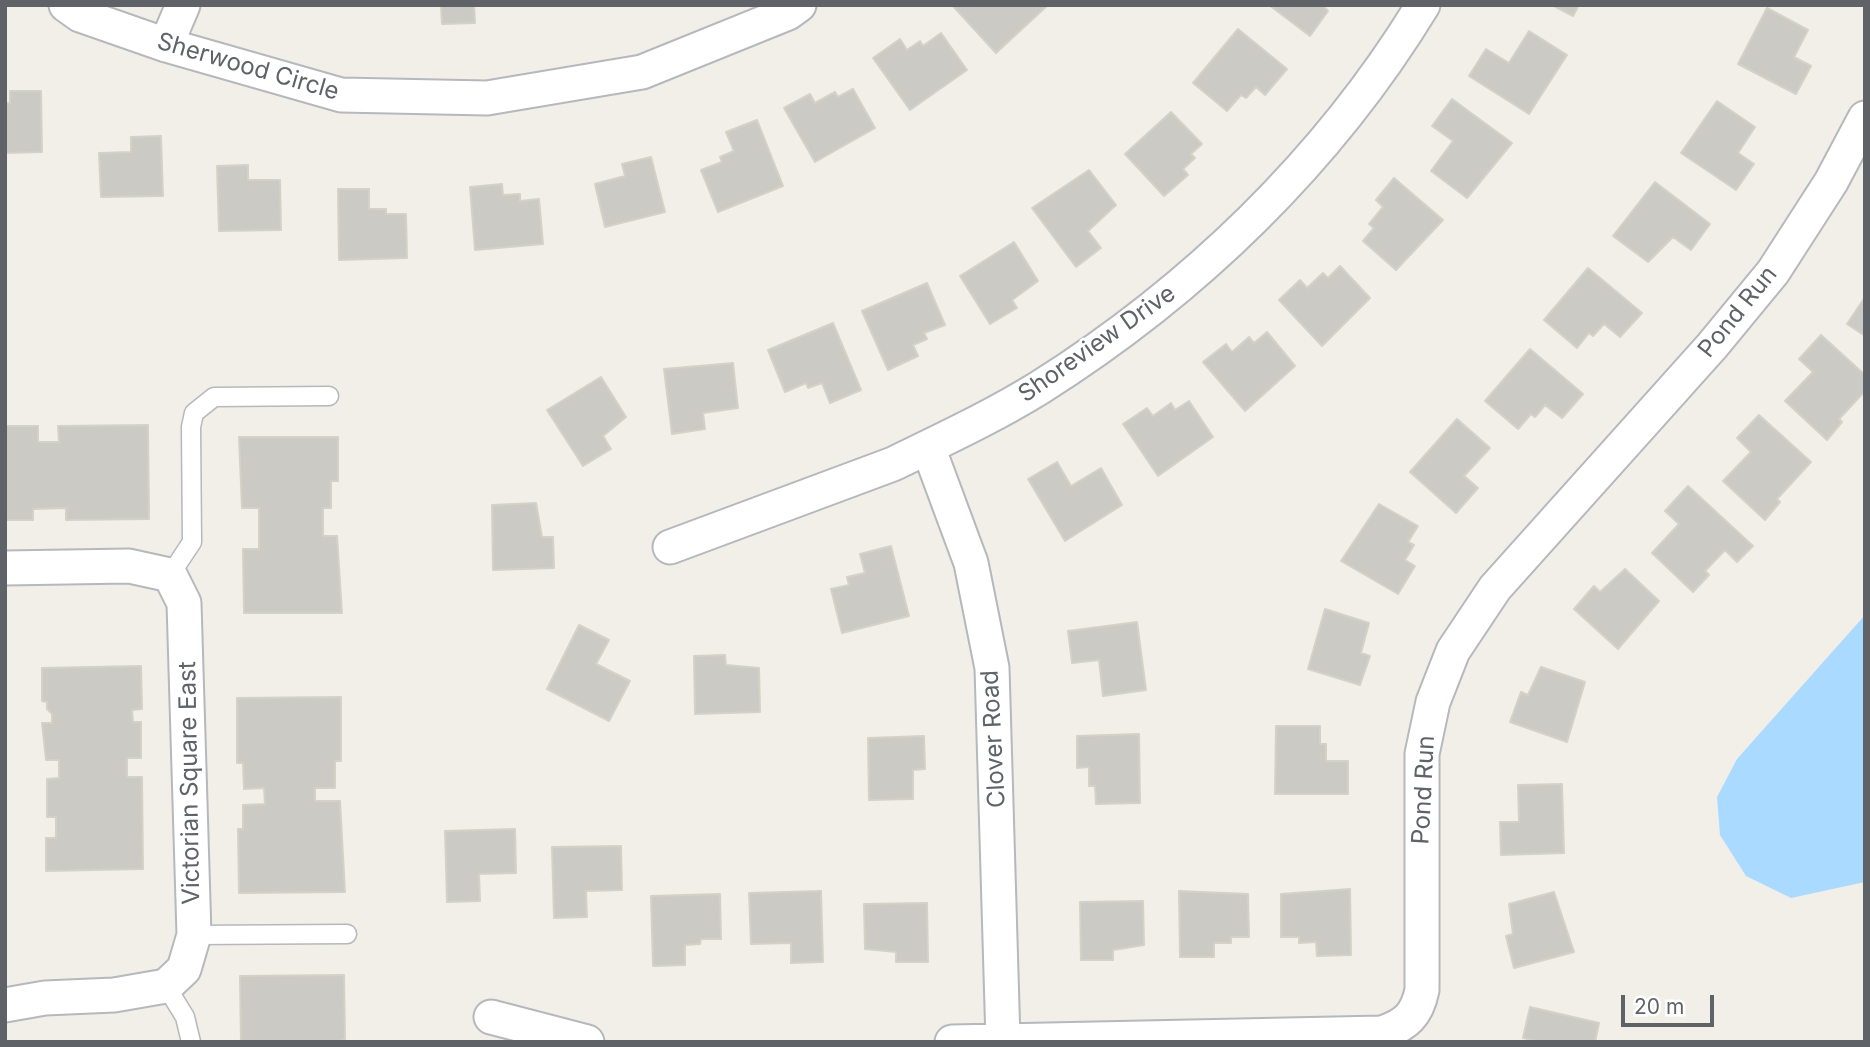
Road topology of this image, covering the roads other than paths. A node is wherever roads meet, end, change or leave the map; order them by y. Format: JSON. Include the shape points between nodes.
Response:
{"nodes":[{"id":1,"x":66,"y":5,"type":"edge"},
{"id":2,"x":183,"y":5,"type":"edge"},
{"id":3,"x":799,"y":5,"type":"edge"},
{"id":4,"x":1423,"y":5,"type":"edge"},
{"id":5,"x":166,"y":45,"type":"junction"},
{"id":6,"x":1865,"y":118,"type":"edge"},
{"id":7,"x":329,"y":396,"type":"dead end"},
{"id":8,"x":928,"y":447,"type":"junction"},
{"id":9,"x":670,"y":547,"type":"dead end"},
{"id":10,"x":5,"y":568,"type":"edge"},
{"id":11,"x":170,"y":575,"type":"junction"},
{"id":12,"x":194,"y":934,"type":"junction"},
{"id":13,"x":347,"y":934,"type":"dead end"},
{"id":14,"x":166,"y":986,"type":"junction"},
{"id":15,"x":5,"y":1005,"type":"edge"},
{"id":16,"x":491,"y":1017,"type":"dead end"},
{"id":17,"x":1003,"y":1041,"type":"edge"},
{"id":18,"x":191,"y":1042,"type":"edge"},
{"id":19,"x":587,"y":1042,"type":"edge"},
{"id":20,"x":952,"y":1042,"type":"edge"}],
"edges":[{"from":1,"to":5,"type":"street","name":"Sherwood Circle","via":[[80,15]]},
{"from":2,"to":5,"type":"street"},
{"from":3,"to":5,"type":"street","name":"Sherwood Circle","via":[[642,72],[487,98],[341,95]]},
{"from":4,"to":8,"type":"street","name":"Shoreview Drive","via":[[1377,75],[1314,155],[1190,278],[1038,389]]},
{"from":6,"to":17,"type":"street","name":"Pond Run","via":[[1831,182],[1773,272],[1494,588],[1453,651],[1433,702],[1422,754],[1422,990],[1413,1016],[1401,1027],[1382,1033]]},
{"from":7,"to":11,"type":"lane","via":[[214,397],[194,413],[192,542]]},
{"from":8,"to":9,"type":"street","name":"Shoreview Drive"},
{"from":8,"to":17,"type":"street","name":"Clover Road","via":[[971,563],[992,668]]},
{"from":10,"to":11,"type":"street","via":[[129,566]]},
{"from":11,"to":12,"type":"street","name":"Victorian Square East","via":[[184,603]]},
{"from":12,"to":13,"type":"lane"},
{"from":12,"to":14,"type":"street","name":"Victorian Square East","via":[[184,969]]},
{"from":14,"to":15,"type":"street"},
{"from":14,"to":18,"type":"lane","via":[[185,1017]]},
{"from":16,"to":19,"type":"street"},
{"from":17,"to":20,"type":"street","name":"Pond Run"}]}
